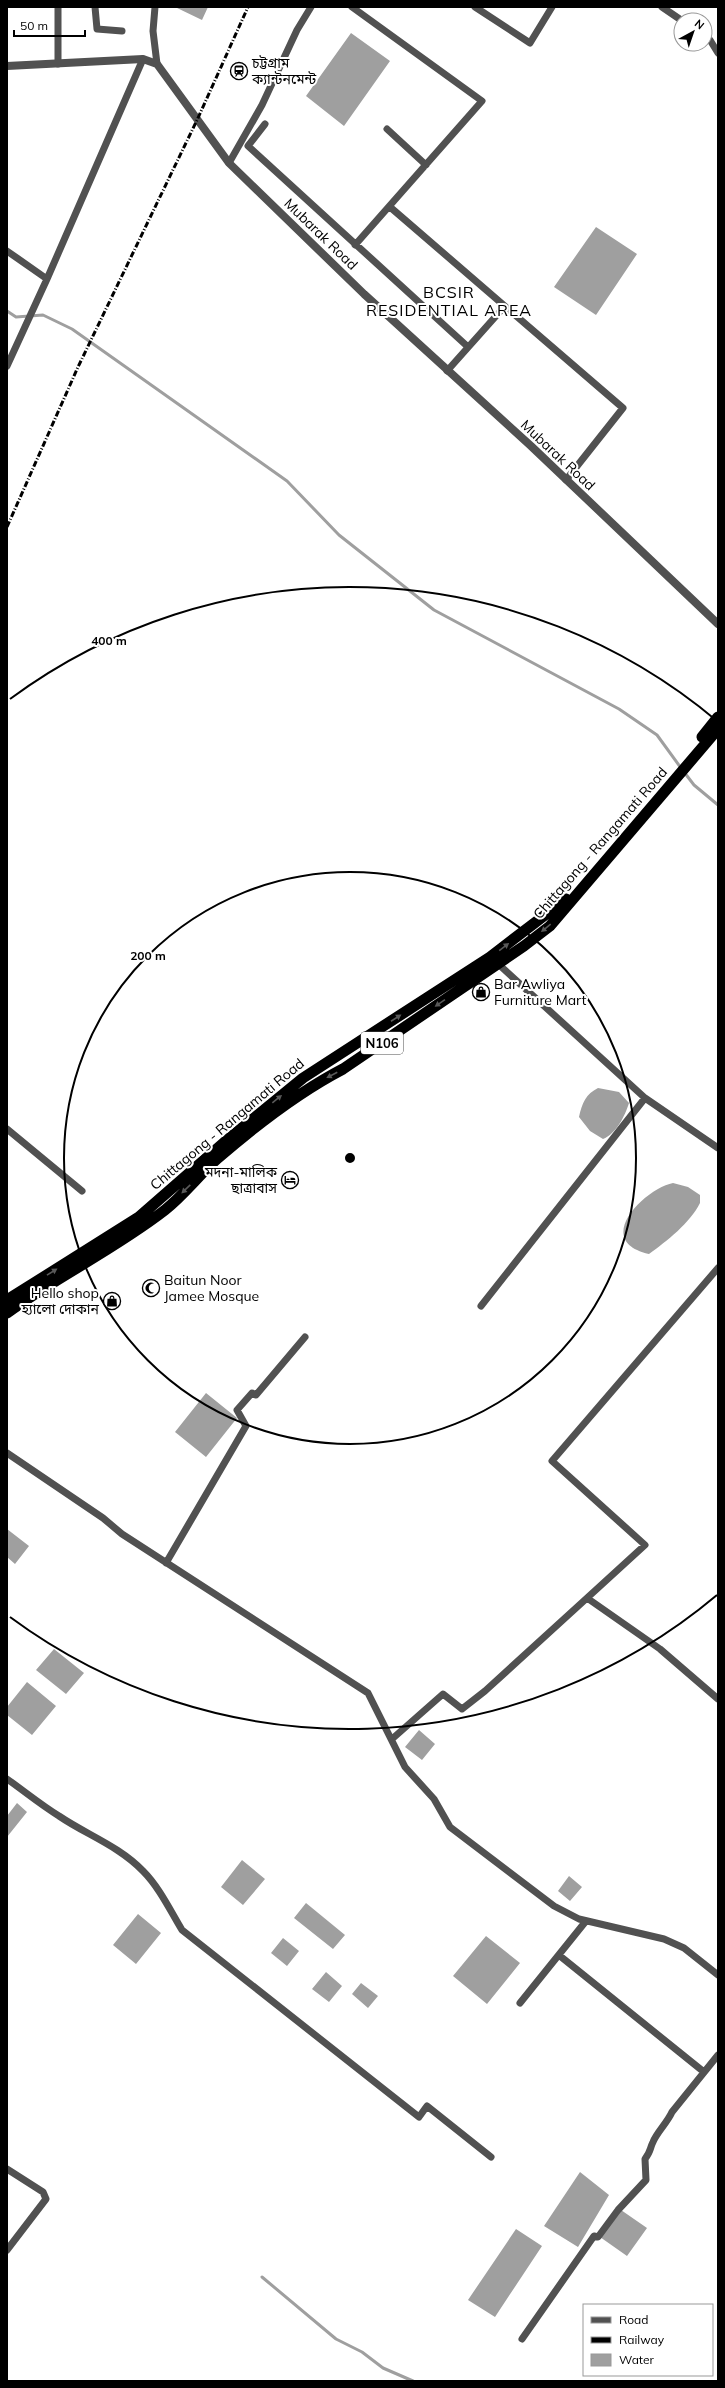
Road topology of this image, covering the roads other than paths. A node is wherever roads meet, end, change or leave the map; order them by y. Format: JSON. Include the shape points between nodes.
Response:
{"nodes":[{"id":1,"x":58,"y":7,"type":"edge"},
{"id":2,"x":95,"y":7,"type":"edge"},
{"id":3,"x":155,"y":7,"type":"edge"},
{"id":4,"x":311,"y":7,"type":"edge"},
{"id":5,"x":352,"y":7,"type":"edge"},
{"id":6,"x":475,"y":7,"type":"edge"},
{"id":7,"x":552,"y":7,"type":"edge"},
{"id":8,"x":662,"y":7,"type":"edge"},
{"id":9,"x":673,"y":15,"type":"edge"},
{"id":10,"x":122,"y":31,"type":"dead end"},
{"id":11,"x":143,"y":59,"type":"junction"},
{"id":12,"x":58,"y":64,"type":"junction"},
{"id":13,"x":157,"y":64,"type":"junction"},
{"id":14,"x":7,"y":66,"type":"edge"},
{"id":15,"x":265,"y":124,"type":"dead end"},
{"id":16,"x":387,"y":129,"type":"dead end"},
{"id":17,"x":229,"y":163,"type":"junction"},
{"id":18,"x":426,"y":165,"type":"junction"},
{"id":19,"x":390,"y":207,"type":"junction"},
{"id":20,"x":355,"y":245,"type":"junction"},
{"id":21,"x":7,"y":251,"type":"edge"},
{"id":22,"x":47,"y":280,"type":"junction"},
{"id":23,"x":504,"y":307,"type":"junction"},
{"id":24,"x":467,"y":346,"type":"junction"},
{"id":25,"x":7,"y":366,"type":"edge"},
{"id":26,"x":447,"y":370,"type":"junction"},
{"id":27,"x":566,"y":480,"type":"junction"},
{"id":28,"x":718,"y":624,"type":"edge"},
{"id":29,"x":718,"y":717,"type":"edge"},
{"id":30,"x":714,"y":734,"type":"edge"},
{"id":31,"x":494,"y":961,"type":"junction"},
{"id":32,"x":645,"y":1098,"type":"junction"},
{"id":33,"x":7,"y":1129,"type":"edge"},
{"id":34,"x":718,"y":1148,"type":"edge"},
{"id":35,"x":82,"y":1191,"type":"dead end"},
{"id":36,"x":718,"y":1268,"type":"edge"},
{"id":37,"x":7,"y":1300,"type":"edge"},
{"id":38,"x":481,"y":1306,"type":"dead end"},
{"id":39,"x":7,"y":1313,"type":"edge"},
{"id":40,"x":305,"y":1338,"type":"dead end"},
{"id":41,"x":7,"y":1453,"type":"edge"},
{"id":42,"x":166,"y":1563,"type":"junction"},
{"id":43,"x":587,"y":1598,"type":"junction"},
{"id":44,"x":718,"y":1699,"type":"edge"},
{"id":45,"x":392,"y":1739,"type":"junction"},
{"id":46,"x":7,"y":1779,"type":"edge"},
{"id":47,"x":586,"y":1921,"type":"junction"},
{"id":48,"x":560,"y":1956,"type":"junction"},
{"id":49,"x":718,"y":1975,"type":"edge"},
{"id":50,"x":520,"y":2003,"type":"dead end"},
{"id":51,"x":718,"y":2055,"type":"edge"},
{"id":52,"x":704,"y":2072,"type":"junction"},
{"id":53,"x":491,"y":2158,"type":"dead end"},
{"id":54,"x":7,"y":2169,"type":"edge"},
{"id":55,"x":7,"y":2250,"type":"edge"},
{"id":56,"x":522,"y":2339,"type":"dead end"}],
"edges":[{"from":1,"to":12,"type":"street"},
{"from":2,"to":10,"type":"street","via":[[97,29]]},
{"from":3,"to":13,"type":"street"},
{"from":4,"to":17,"type":"street","via":[[297,30],[262,105]]},
{"from":5,"to":18,"type":"street","via":[[482,101]]},
{"from":6,"to":7,"type":"street","via":[[530,43]]},
{"from":8,"to":9,"type":"street"},
{"from":11,"to":12,"type":"street"},
{"from":11,"to":13,"type":"street"},
{"from":11,"to":22,"type":"street"},
{"from":12,"to":14,"type":"street"},
{"from":13,"to":17,"type":"street","name":"Mubarak Road"},
{"from":15,"to":20,"type":"street","via":[[248,146]]},
{"from":16,"to":18,"type":"street"},
{"from":17,"to":26,"type":"street","name":"Mubarak Road"},
{"from":18,"to":19,"type":"street"},
{"from":19,"to":20,"type":"street"},
{"from":19,"to":23,"type":"street"},
{"from":20,"to":24,"type":"street"},
{"from":21,"to":22,"type":"street"},
{"from":22,"to":25,"type":"street"},
{"from":23,"to":24,"type":"street"},
{"from":23,"to":27,"type":"street","via":[[623,408]]},
{"from":24,"to":26,"type":"street"},
{"from":26,"to":27,"type":"street","name":"Mubarak Road"},
{"from":27,"to":28,"type":"street","name":"Mubarak Road"},
{"from":29,"to":30,"type":"highway","name":"Chittagong - Rangamati Road","number":"N106"},
{"from":30,"to":31,"type":"highway","name":"Chittagong - Rangamati Road","number":"N106","via":[[562,903]]},
{"from":31,"to":32,"type":"street"},
{"from":37,"to":31,"type":"highway","name":"Chittagong - Rangamati Road","number":"N106","one_way":true,"via":[[139,1218],[226,1140],[303,1078]]},
{"from":31,"to":39,"type":"highway","name":"Chittagong - Rangamati Road","number":"N106","one_way":true,"via":[[343,1069],[312,1085],[284,1105],[218,1159],[160,1214],[123,1241]]},
{"from":32,"to":34,"type":"street"},
{"from":32,"to":38,"type":"street"},
{"from":33,"to":35,"type":"street"},
{"from":36,"to":43,"type":"street","via":[[552,1461],[644,1545]]},
{"from":40,"to":42,"type":"street","via":[[256,1395],[252,1393],[237,1410],[246,1426]]},
{"from":41,"to":42,"type":"street"},
{"from":42,"to":45,"type":"street","via":[[368,1693]]},
{"from":43,"to":44,"type":"street","via":[[660,1649]]},
{"from":43,"to":45,"type":"street","via":[[462,1709],[443,1694]]},
{"from":45,"to":47,"type":"street","via":[[405,1767],[434,1799],[450,1827],[554,1906]]},
{"from":46,"to":53,"type":"street","via":[[59,1816],[126,1856],[144,1872],[182,1930],[419,2117],[427,2106]]},
{"from":47,"to":48,"type":"street"},
{"from":47,"to":49,"type":"street","via":[[664,1939],[684,1948]]},
{"from":48,"to":50,"type":"street"},
{"from":48,"to":52,"type":"street"},
{"from":51,"to":52,"type":"street"},
{"from":52,"to":56,"type":"street","via":[[652,2142],[652,2149],[645,2159],[646,2180],[618,2210],[598,2237],[594,2236]]},
{"from":54,"to":55,"type":"street","via":[[43,2192],[46,2198]]}]}
